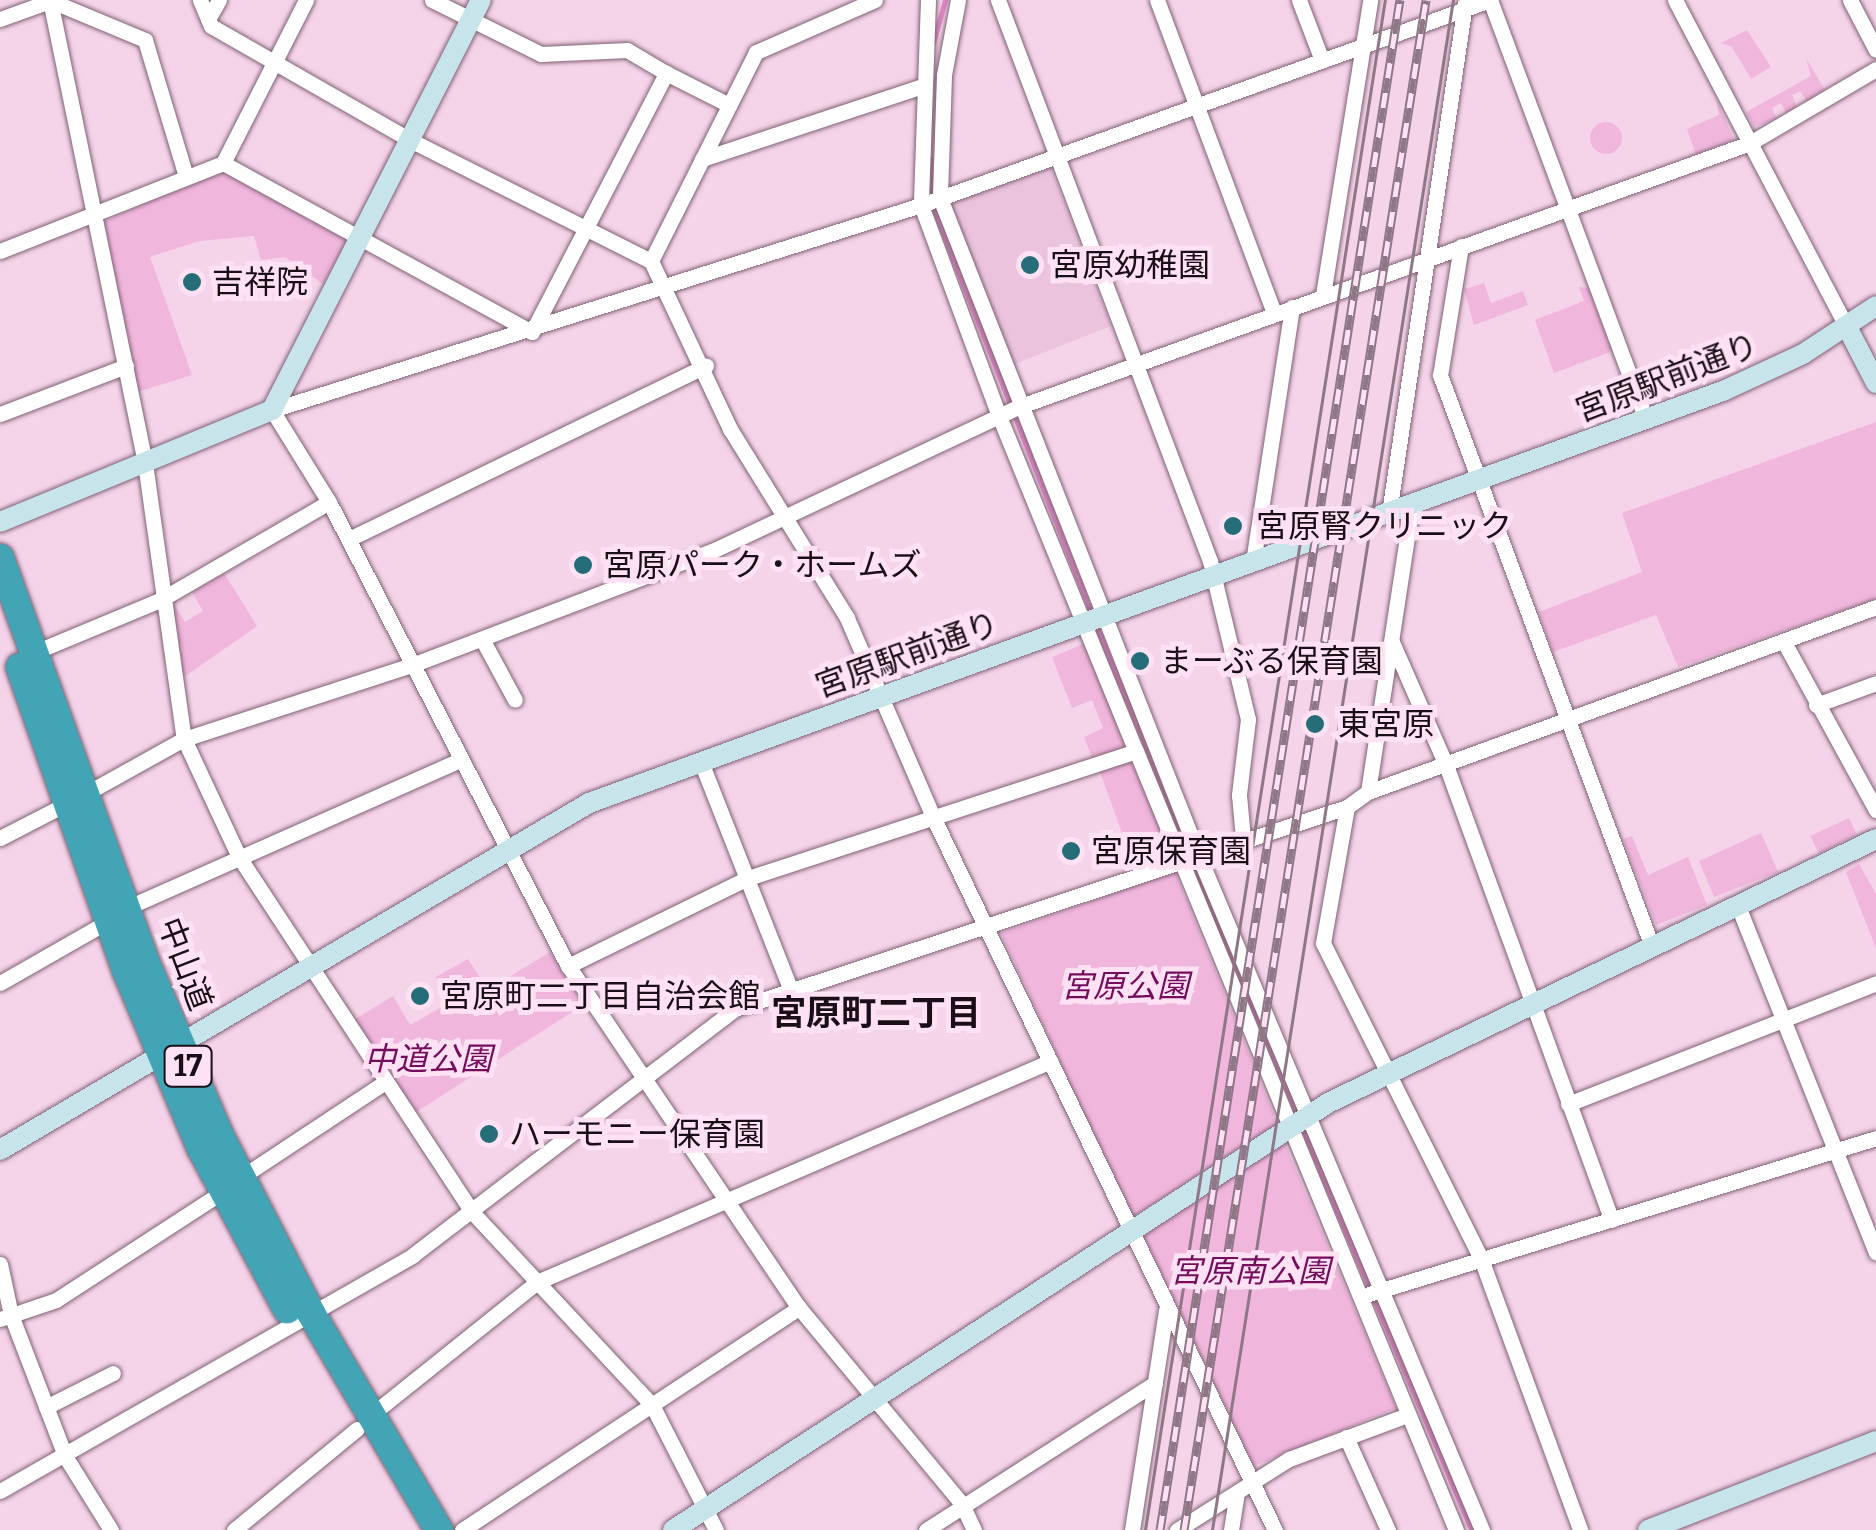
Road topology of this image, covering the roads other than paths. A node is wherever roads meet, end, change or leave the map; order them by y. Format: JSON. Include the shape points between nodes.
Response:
{"nodes":[{"id":1,"x":50,"y":0,"type":"edge"},
{"id":2,"x":200,"y":0,"type":"edge"},
{"id":3,"x":219,"y":0,"type":"edge"},
{"id":4,"x":306,"y":0,"type":"edge"},
{"id":5,"x":432,"y":0,"type":"edge"},
{"id":6,"x":481,"y":0,"type":"edge"},
{"id":7,"x":876,"y":0,"type":"edge"},
{"id":8,"x":928,"y":0,"type":"edge"},
{"id":9,"x":958,"y":0,"type":"edge"},
{"id":10,"x":998,"y":0,"type":"edge"},
{"id":11,"x":1156,"y":0,"type":"edge"},
{"id":12,"x":1299,"y":0,"type":"edge"},
{"id":13,"x":1370,"y":0,"type":"edge"},
{"id":14,"x":1490,"y":0,"type":"edge"},
{"id":15,"x":1675,"y":0,"type":"edge"},
{"id":16,"x":1850,"y":0,"type":"edge"},
{"id":17,"x":1465,"y":4,"type":"edge"},
{"id":18,"x":0,"y":19,"type":"edge"},
{"id":19,"x":208,"y":19,"type":"junction"},
{"id":20,"x":471,"y":20,"type":"junction"},
{"id":21,"x":1363,"y":46,"type":"junction"},
{"id":22,"x":1876,"y":50,"type":"edge"},
{"id":23,"x":1321,"y":58,"type":"junction"},
{"id":24,"x":274,"y":62,"type":"junction"},
{"id":25,"x":1876,"y":69,"type":"edge"},
{"id":26,"x":666,"y":73,"type":"junction"},
{"id":27,"x":920,"y":87,"type":"junction"},
{"id":28,"x":1196,"y":101,"type":"junction"},
{"id":29,"x":729,"y":104,"type":"junction"},
{"id":30,"x":410,"y":140,"type":"junction"},
{"id":31,"x":1750,"y":143,"type":"junction"},
{"id":32,"x":1056,"y":154,"type":"junction"},
{"id":33,"x":702,"y":159,"type":"junction"},
{"id":34,"x":222,"y":163,"type":"junction"},
{"id":35,"x":186,"y":177,"type":"junction"},
{"id":36,"x":930,"y":202,"type":"junction"},
{"id":37,"x":1567,"y":205,"type":"junction"},
{"id":38,"x":94,"y":212,"type":"junction"},
{"id":39,"x":586,"y":229,"type":"junction"},
{"id":40,"x":361,"y":237,"type":"junction"},
{"id":41,"x":1461,"y":246,"type":"junction"},
{"id":42,"x":0,"y":251,"type":"edge"},
{"id":43,"x":1426,"y":259,"type":"junction"},
{"id":44,"x":651,"y":261,"type":"junction"},
{"id":45,"x":665,"y":289,"type":"junction"},
{"id":46,"x":1323,"y":295,"type":"junction"},
{"id":47,"x":1292,"y":306,"type":"junction"},
{"id":48,"x":1876,"y":306,"type":"edge"},
{"id":49,"x":1274,"y":313,"type":"junction"},
{"id":50,"x":1847,"y":327,"type":"junction"},
{"id":51,"x":532,"y":332,"type":"junction"},
{"id":52,"x":1136,"y":364,"type":"junction"},
{"id":53,"x":126,"y":366,"type":"junction"},
{"id":54,"x":706,"y":366,"type":"junction"},
{"id":55,"x":1876,"y":382,"type":"edge"},
{"id":56,"x":1017,"y":408,"type":"junction"},
{"id":57,"x":272,"y":410,"type":"junction"},
{"id":58,"x":0,"y":414,"type":"edge"},
{"id":59,"x":999,"y":416,"type":"junction"},
{"id":60,"x":1646,"y":420,"type":"junction"},
{"id":61,"x":145,"y":463,"type":"junction"},
{"id":62,"x":1480,"y":480,"type":"junction"},
{"id":63,"x":329,"y":502,"type":"junction"},
{"id":64,"x":1412,"y":505,"type":"junction"},
{"id":65,"x":1389,"y":513,"type":"junction"},
{"id":66,"x":782,"y":516,"type":"junction"},
{"id":67,"x":0,"y":522,"type":"edge"},
{"id":68,"x":349,"y":539,"type":"junction"},
{"id":69,"x":0,"y":558,"type":"edge"},
{"id":70,"x":1253,"y":562,"type":"junction"},
{"id":71,"x":1214,"y":576,"type":"junction"},
{"id":72,"x":160,"y":600,"type":"junction"},
{"id":73,"x":1876,"y":607,"type":"edge"},
{"id":74,"x":0,"y":609,"type":"edge"},
{"id":75,"x":1092,"y":620,"type":"junction"},
{"id":76,"x":482,"y":639,"type":"junction"},
{"id":77,"x":1392,"y":642,"type":"junction"},
{"id":78,"x":1784,"y":642,"type":"junction"},
{"id":79,"x":18,"y":659,"type":"edge"},
{"id":80,"x":410,"y":666,"type":"junction"},
{"id":81,"x":1876,"y":683,"type":"edge"},
{"id":82,"x":882,"y":696,"type":"junction"},
{"id":83,"x":515,"y":700,"type":"dead end"},
{"id":84,"x":1816,"y":705,"type":"junction"},
{"id":85,"x":1570,"y":722,"type":"junction"},
{"id":86,"x":184,"y":739,"type":"junction"},
{"id":87,"x":1136,"y":752,"type":"junction"},
{"id":88,"x":458,"y":761,"type":"junction"},
{"id":89,"x":701,"y":762,"type":"junction"},
{"id":90,"x":1446,"y":765,"type":"junction"},
{"id":91,"x":1368,"y":792,"type":"junction"},
{"id":92,"x":76,"y":799,"type":"junction"},
{"id":93,"x":1347,"y":806,"type":"junction"},
{"id":94,"x":1876,"y":810,"type":"edge"},
{"id":95,"x":934,"y":819,"type":"junction"},
{"id":96,"x":0,"y":838,"type":"edge"},
{"id":97,"x":1243,"y":838,"type":"junction"},
{"id":98,"x":1876,"y":839,"type":"edge"},
{"id":99,"x":504,"y":851,"type":"junction"},
{"id":100,"x":239,"y":856,"type":"junction"},
{"id":101,"x":1189,"y":857,"type":"junction"},
{"id":102,"x":748,"y":878,"type":"junction"},
{"id":103,"x":1738,"y":906,"type":"junction"},
{"id":104,"x":116,"y":915,"type":"junction"},
{"id":105,"x":987,"y":928,"type":"junction"},
{"id":106,"x":1652,"y":944,"type":"junction"},
{"id":107,"x":308,"y":965,"type":"junction"},
{"id":108,"x":568,"y":966,"type":"junction"},
{"id":109,"x":1876,"y":983,"type":"edge"},
{"id":110,"x":0,"y":984,"type":"edge"},
{"id":111,"x":791,"y":990,"type":"junction"},
{"id":112,"x":1534,"y":999,"type":"junction"},
{"id":113,"x":1783,"y":1022,"type":"junction"},
{"id":114,"x":170,"y":1049,"type":"junction"},
{"id":115,"x":1051,"y":1061,"type":"junction"},
{"id":116,"x":1385,"y":1074,"type":"junction"},
{"id":117,"x":642,"y":1081,"type":"junction"},
{"id":118,"x":386,"y":1082,"type":"junction"},
{"id":119,"x":1568,"y":1104,"type":"junction"},
{"id":120,"x":1299,"y":1125,"type":"junction"},
{"id":121,"x":1876,"y":1138,"type":"edge"},
{"id":122,"x":0,"y":1150,"type":"edge"},
{"id":123,"x":1837,"y":1152,"type":"junction"},
{"id":124,"x":232,"y":1184,"type":"junction"},
{"id":125,"x":724,"y":1204,"type":"junction"},
{"id":126,"x":473,"y":1213,"type":"junction"},
{"id":127,"x":1612,"y":1220,"type":"junction"},
{"id":128,"x":1130,"y":1234,"type":"junction"},
{"id":129,"x":1876,"y":1252,"type":"edge"},
{"id":130,"x":1480,"y":1256,"type":"junction"},
{"id":131,"x":0,"y":1264,"type":"edge"},
{"id":132,"x":537,"y":1282,"type":"junction"},
{"id":133,"x":1369,"y":1294,"type":"junction"},
{"id":134,"x":799,"y":1308,"type":"junction"},
{"id":135,"x":1166,"y":1310,"type":"junction"},
{"id":136,"x":5,"y":1317,"type":"edge"},
{"id":137,"x":303,"y":1318,"type":"junction"},
{"id":138,"x":113,"y":1373,"type":"dead end"},
{"id":139,"x":1155,"y":1384,"type":"junction"},
{"id":140,"x":872,"y":1399,"type":"junction"},
{"id":141,"x":652,"y":1405,"type":"junction"},
{"id":142,"x":46,"y":1407,"type":"junction"},
{"id":143,"x":1407,"y":1415,"type":"junction"},
{"id":144,"x":364,"y":1422,"type":"junction"},
{"id":145,"x":1346,"y":1437,"type":"junction"},
{"id":146,"x":1876,"y":1441,"type":"edge"},
{"id":147,"x":64,"y":1456,"type":"junction"},
{"id":148,"x":1254,"y":1481,"type":"junction"},
{"id":149,"x":0,"y":1491,"type":"edge"},
{"id":150,"x":1237,"y":1492,"type":"junction"},
{"id":151,"x":962,"y":1504,"type":"junction"},
{"id":152,"x":705,"y":1509,"type":"junction"},
{"id":153,"x":110,"y":1530,"type":"edge"},
{"id":154,"x":234,"y":1530,"type":"edge"},
{"id":155,"x":418,"y":1530,"type":"edge"},
{"id":156,"x":439,"y":1530,"type":"edge"},
{"id":157,"x":462,"y":1530,"type":"edge"},
{"id":158,"x":673,"y":1530,"type":"edge"},
{"id":159,"x":716,"y":1530,"type":"edge"},
{"id":160,"x":926,"y":1530,"type":"edge"},
{"id":161,"x":974,"y":1530,"type":"edge"},
{"id":162,"x":1132,"y":1530,"type":"edge"},
{"id":163,"x":1177,"y":1530,"type":"edge"},
{"id":164,"x":1230,"y":1530,"type":"edge"},
{"id":165,"x":1275,"y":1530,"type":"edge"},
{"id":166,"x":1388,"y":1530,"type":"edge"},
{"id":167,"x":1456,"y":1530,"type":"edge"},
{"id":168,"x":1482,"y":1530,"type":"edge"},
{"id":169,"x":1580,"y":1530,"type":"edge"},
{"id":170,"x":1648,"y":1530,"type":"edge"}],
"edges":[{"from":1,"to":18,"type":"street"},
{"from":1,"to":35,"type":"street","via":[[146,40]]},
{"from":1,"to":38,"type":"street"},
{"from":2,"to":19,"type":"street"},
{"from":3,"to":19,"type":"street"},
{"from":4,"to":24,"type":"street"},
{"from":5,"to":20,"type":"street"},
{"from":6,"to":20,"type":"street"},
{"from":7,"to":29,"type":"street","via":[[756,52]]},
{"from":8,"to":27,"type":"street"},
{"from":9,"to":36,"type":"street"},
{"from":10,"to":32,"type":"street"},
{"from":11,"to":28,"type":"street"},
{"from":12,"to":23,"type":"street"},
{"from":13,"to":21,"type":"street"},
{"from":14,"to":17,"type":"street"},
{"from":14,"to":37,"type":"street"},
{"from":15,"to":31,"type":"street"},
{"from":16,"to":22,"type":"street"},
{"from":17,"to":21,"type":"street"},
{"from":17,"to":43,"type":"street"},
{"from":19,"to":24,"type":"street"},
{"from":20,"to":26,"type":"street","via":[[541,54],[627,50]]},
{"from":20,"to":30,"type":"street"},
{"from":21,"to":23,"type":"street"},
{"from":21,"to":46,"type":"street"},
{"from":23,"to":28,"type":"street"},
{"from":24,"to":30,"type":"street"},
{"from":24,"to":34,"type":"street"},
{"from":25,"to":31,"type":"street"},
{"from":26,"to":29,"type":"street"},
{"from":26,"to":39,"type":"street"},
{"from":27,"to":33,"type":"street"},
{"from":27,"to":36,"type":"street"},
{"from":28,"to":32,"type":"street"},
{"from":28,"to":49,"type":"street"},
{"from":29,"to":33,"type":"street"},
{"from":30,"to":39,"type":"street"},
{"from":30,"to":40,"type":"street"},
{"from":31,"to":37,"type":"street"},
{"from":31,"to":50,"type":"street"},
{"from":32,"to":36,"type":"street"},
{"from":32,"to":52,"type":"street"},
{"from":33,"to":44,"type":"street"},
{"from":34,"to":35,"type":"street"},
{"from":34,"to":40,"type":"street"},
{"from":35,"to":38,"type":"street"},
{"from":36,"to":45,"type":"street"},
{"from":36,"to":56,"type":"street"},
{"from":36,"to":59,"type":"street"},
{"from":37,"to":41,"type":"street"},
{"from":37,"to":60,"type":"street"},
{"from":38,"to":42,"type":"street"},
{"from":38,"to":53,"type":"street"},
{"from":39,"to":44,"type":"street"},
{"from":39,"to":51,"type":"street"},
{"from":40,"to":51,"type":"street"},
{"from":40,"to":57,"type":"street"},
{"from":41,"to":43,"type":"street"},
{"from":41,"to":62,"type":"street","via":[[1440,374]]},
{"from":43,"to":46,"type":"street"},
{"from":43,"to":65,"type":"street"},
{"from":44,"to":45,"type":"street"},
{"from":45,"to":51,"type":"street"},
{"from":45,"to":54,"type":"street"},
{"from":46,"to":47,"type":"street"},
{"from":47,"to":49,"type":"street"},
{"from":47,"to":70,"type":"street"},
{"from":48,"to":50,"type":"street","name":"宮原駅前通り"},
{"from":49,"to":52,"type":"street"},
{"from":50,"to":55,"type":"street"},
{"from":50,"to":60,"type":"street","name":"宮原駅前通り","via":[[1763,375]]},
{"from":51,"to":57,"type":"street"},
{"from":52,"to":56,"type":"street"},
{"from":52,"to":71,"type":"street"},
{"from":53,"to":58,"type":"street"},
{"from":53,"to":61,"type":"street"},
{"from":54,"to":66,"type":"street","via":[[730,429]]},
{"from":54,"to":68,"type":"street"},
{"from":56,"to":59,"type":"street"},
{"from":56,"to":75,"type":"street"},
{"from":57,"to":61,"type":"street"},
{"from":57,"to":63,"type":"street"},
{"from":59,"to":66,"type":"street"},
{"from":59,"to":75,"type":"street"},
{"from":60,"to":62,"type":"street","name":"宮原駅前通り"},
{"from":61,"to":67,"type":"street"},
{"from":61,"to":72,"type":"street"},
{"from":62,"to":64,"type":"street","name":"宮原駅前通り"},
{"from":62,"to":85,"type":"street"},
{"from":63,"to":68,"type":"street"},
{"from":63,"to":72,"type":"street"},
{"from":64,"to":65,"type":"street","name":"宮原駅前通り"},
{"from":64,"to":77,"type":"street"},
{"from":65,"to":70,"type":"street","name":"宮原駅前通り"},
{"from":66,"to":76,"type":"street","via":[[712,551]]},
{"from":66,"to":82,"type":"street","via":[[847,618]]},
{"from":68,"to":80,"type":"street"},
{"from":69,"to":79,"type":"highway","name":"中山道","number":"17"},
{"from":70,"to":71,"type":"street","name":"宮原駅前通り"},
{"from":71,"to":75,"type":"street","name":"宮原駅前通り"},
{"from":71,"to":97,"type":"street","via":[[1248,719],[1239,795]]},
{"from":72,"to":79,"type":"street"},
{"from":72,"to":86,"type":"street"},
{"from":73,"to":78,"type":"street"},
{"from":74,"to":79,"type":"highway","name":"中山道","number":"17"},
{"from":75,"to":82,"type":"street","name":"宮原駅前通り"},
{"from":75,"to":87,"type":"street"},
{"from":75,"to":101,"type":"street"},
{"from":76,"to":80,"type":"street"},
{"from":76,"to":83,"type":"street"},
{"from":77,"to":90,"type":"street"},
{"from":77,"to":91,"type":"street"},
{"from":78,"to":84,"type":"street"},
{"from":78,"to":85,"type":"street"},
{"from":79,"to":92,"type":"highway","name":"中山道","number":"17"},
{"from":80,"to":86,"type":"street"},
{"from":80,"to":88,"type":"street"},
{"from":81,"to":84,"type":"street"},
{"from":82,"to":89,"type":"street","name":"宮原駅前通り"},
{"from":82,"to":95,"type":"street"},
{"from":84,"to":94,"type":"street"},
{"from":85,"to":90,"type":"street"},
{"from":85,"to":106,"type":"street"},
{"from":86,"to":92,"type":"street"},
{"from":86,"to":100,"type":"street"},
{"from":87,"to":95,"type":"street"},
{"from":87,"to":101,"type":"street"},
{"from":88,"to":99,"type":"street"},
{"from":88,"to":100,"type":"street"},
{"from":89,"to":99,"type":"street","name":"宮原駅前通り","via":[[589,803]]},
{"from":89,"to":102,"type":"street"},
{"from":90,"to":91,"type":"street"},
{"from":90,"to":112,"type":"street"},
{"from":91,"to":93,"type":"street"},
{"from":92,"to":96,"type":"street"},
{"from":92,"to":104,"type":"highway","name":"中山道","number":"17"},
{"from":93,"to":97,"type":"street"},
{"from":93,"to":116,"type":"street","via":[[1323,944]]},
{"from":95,"to":102,"type":"street"},
{"from":95,"to":105,"type":"street"},
{"from":97,"to":101,"type":"street"},
{"from":98,"to":103,"type":"street"},
{"from":99,"to":107,"type":"street","name":"宮原駅前通り"},
{"from":99,"to":108,"type":"street"},
{"from":100,"to":104,"type":"street"},
{"from":100,"to":107,"type":"street"},
{"from":101,"to":105,"type":"street"},
{"from":101,"to":120,"type":"street"},
{"from":101,"to":120,"type":"street"},
{"from":102,"to":108,"type":"street"},
{"from":102,"to":111,"type":"street"},
{"from":103,"to":106,"type":"street"},
{"from":103,"to":113,"type":"street"},
{"from":104,"to":110,"type":"street"},
{"from":104,"to":114,"type":"highway","name":"中山道","number":"17"},
{"from":105,"to":111,"type":"street"},
{"from":105,"to":115,"type":"street"},
{"from":106,"to":112,"type":"street"},
{"from":107,"to":114,"type":"street","name":"宮原駅前通り"},
{"from":107,"to":118,"type":"street"},
{"from":108,"to":117,"type":"street"},
{"from":109,"to":113,"type":"street"},
{"from":111,"to":117,"type":"street","via":[[735,1009]]},
{"from":112,"to":116,"type":"street"},
{"from":112,"to":119,"type":"street"},
{"from":113,"to":119,"type":"street"},
{"from":113,"to":123,"type":"street"},
{"from":114,"to":122,"type":"street","name":"宮原駅前通り"},
{"from":114,"to":124,"type":"highway","name":"中山道","number":"17"},
{"from":115,"to":125,"type":"street"},
{"from":115,"to":128,"type":"street"},
{"from":116,"to":120,"type":"street"},
{"from":116,"to":130,"type":"street"},
{"from":117,"to":125,"type":"street"},
{"from":117,"to":126,"type":"street"},
{"from":118,"to":124,"type":"street"},
{"from":118,"to":126,"type":"street"},
{"from":119,"to":127,"type":"street"},
{"from":120,"to":128,"type":"street"},
{"from":120,"to":133,"type":"street"},
{"from":120,"to":133,"type":"street"},
{"from":121,"to":123,"type":"street"},
{"from":123,"to":127,"type":"street"},
{"from":123,"to":129,"type":"street"},
{"from":124,"to":136,"type":"street","via":[[56,1300]]},
{"from":124,"to":137,"type":"highway","name":"中山道","number":"17"},
{"from":125,"to":132,"type":"street"},
{"from":125,"to":134,"type":"street"},
{"from":126,"to":132,"type":"street"},
{"from":126,"to":137,"type":"street"},
{"from":127,"to":130,"type":"street"},
{"from":128,"to":135,"type":"street"},
{"from":128,"to":140,"type":"street"},
{"from":130,"to":133,"type":"street"},
{"from":130,"to":169,"type":"street"},
{"from":131,"to":136,"type":"street"},
{"from":132,"to":141,"type":"street"},
{"from":132,"to":144,"type":"street"},
{"from":133,"to":143,"type":"street"},
{"from":133,"to":168,"type":"street"},
{"from":134,"to":140,"type":"street"},
{"from":134,"to":141,"type":"street"},
{"from":135,"to":139,"type":"street"},
{"from":135,"to":148,"type":"street"},
{"from":136,"to":142,"type":"street"},
{"from":137,"to":144,"type":"highway","name":"中山道","number":"17"},
{"from":137,"to":147,"type":"street"},
{"from":138,"to":142,"type":"street"},
{"from":139,"to":151,"type":"street"},
{"from":139,"to":162,"type":"street"},
{"from":140,"to":151,"type":"street"},
{"from":140,"to":152,"type":"street"},
{"from":141,"to":152,"type":"street"},
{"from":141,"to":157,"type":"street"},
{"from":142,"to":147,"type":"street"},
{"from":143,"to":145,"type":"street"},
{"from":143,"to":167,"type":"street"},
{"from":144,"to":154,"type":"street"},
{"from":144,"to":155,"type":"highway","name":"中山道","number":"17"},
{"from":144,"to":156,"type":"highway","name":"中山道","number":"17"},
{"from":145,"to":148,"type":"street","via":[[1289,1458]]},
{"from":145,"to":166,"type":"street"},
{"from":146,"to":170,"type":"street"},
{"from":147,"to":149,"type":"street"},
{"from":147,"to":153,"type":"street"},
{"from":148,"to":150,"type":"street"},
{"from":148,"to":165,"type":"street"},
{"from":150,"to":163,"type":"street"},
{"from":150,"to":164,"type":"street"},
{"from":151,"to":160,"type":"street"},
{"from":151,"to":161,"type":"street"},
{"from":152,"to":158,"type":"street"},
{"from":152,"to":159,"type":"street"}]}
